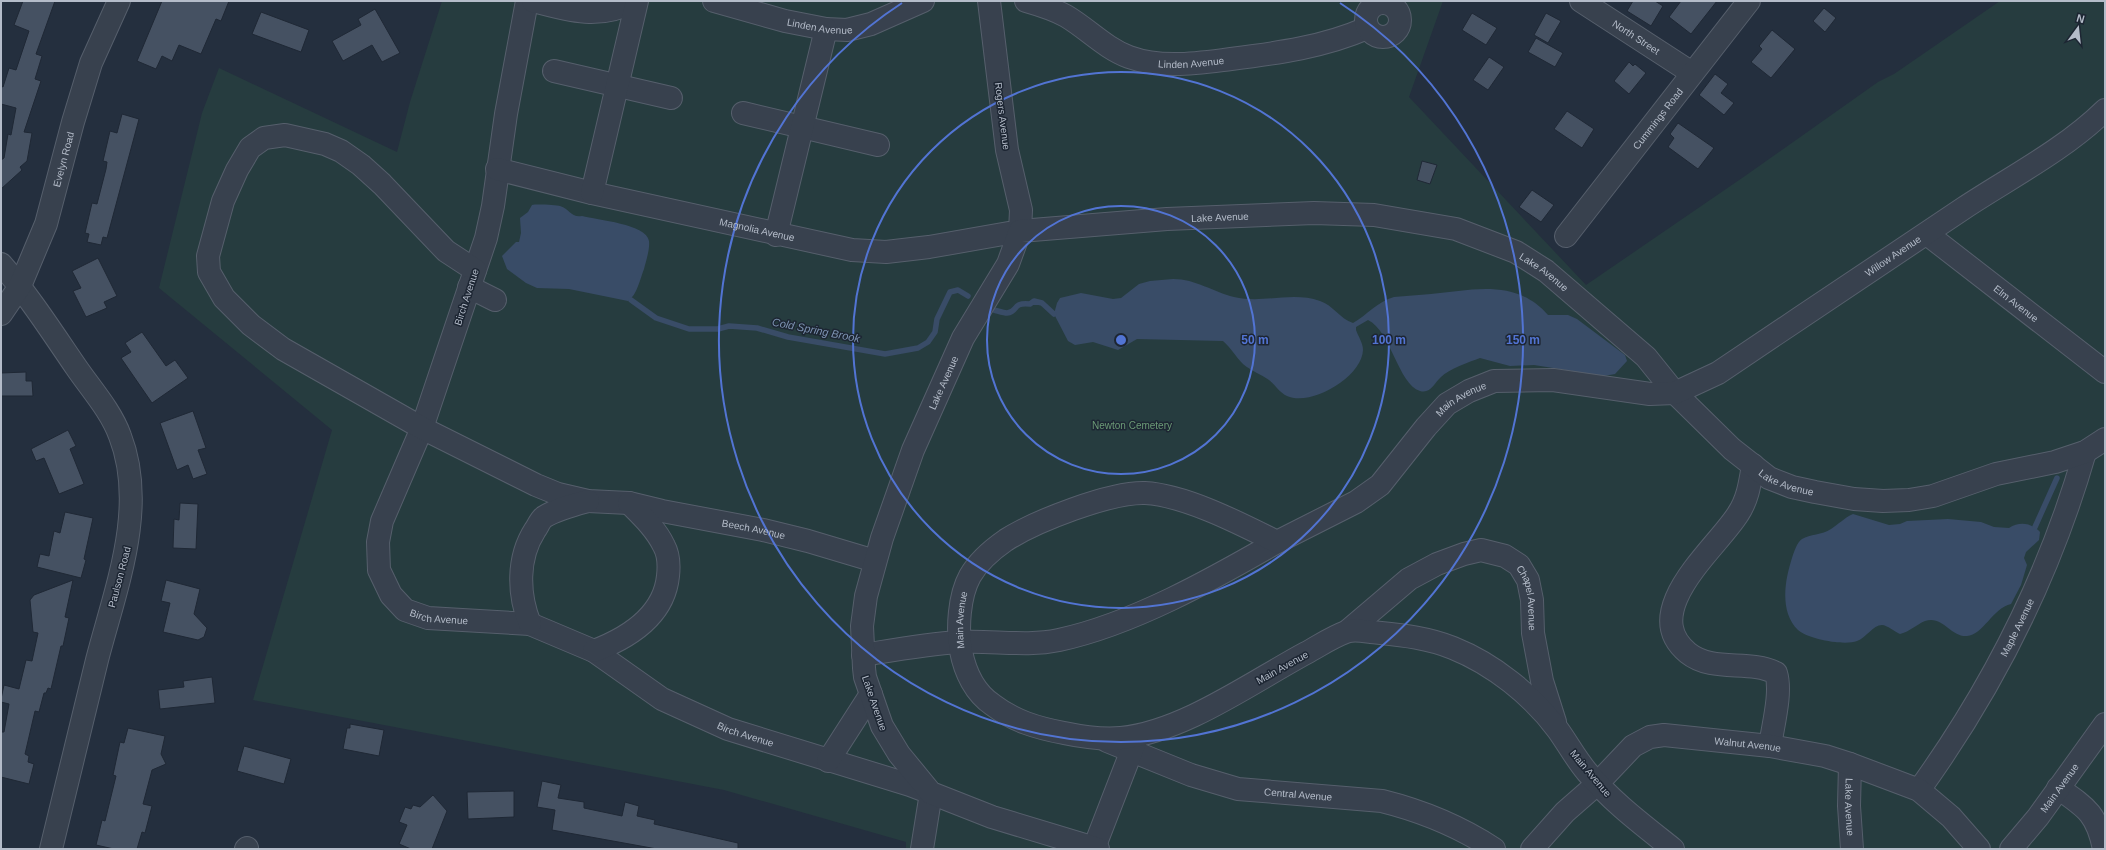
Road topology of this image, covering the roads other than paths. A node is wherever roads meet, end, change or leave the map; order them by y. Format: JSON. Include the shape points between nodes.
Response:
{"nodes":[{"id":1,"x":119,"y":1,"type":"edge"},
{"id":2,"x":527,"y":1,"type":"edge"},
{"id":3,"x":533,"y":1,"type":"edge"},
{"id":4,"x":636,"y":1,"type":"edge"},
{"id":5,"x":714,"y":1,"type":"edge"},
{"id":6,"x":923,"y":1,"type":"edge"},
{"id":7,"x":989,"y":1,"type":"edge"},
{"id":8,"x":1026,"y":1,"type":"edge"},
{"id":9,"x":1581,"y":1,"type":"edge"},
{"id":10,"x":1749,"y":1,"type":"edge"},
{"id":11,"x":1367,"y":28,"type":"dead end"},
{"id":12,"x":826,"y":29,"type":"junction"},
{"id":13,"x":554,"y":71,"type":"dead end"},
{"id":14,"x":1692,"y":73,"type":"junction"},
{"id":15,"x":618,"y":86,"type":"junction"},
{"id":16,"x":671,"y":98,"type":"dead end"},
{"id":17,"x":2105,"y":110,"type":"edge"},
{"id":18,"x":743,"y":112,"type":"dead end"},
{"id":19,"x":802,"y":127,"type":"junction"},
{"id":20,"x":878,"y":145,"type":"dead end"},
{"id":21,"x":497,"y":169,"type":"junction"},
{"id":22,"x":592,"y":193,"type":"junction"},
{"id":23,"x":1020,"y":231,"type":"junction"},
{"id":24,"x":1927,"y":234,"type":"junction"},
{"id":25,"x":776,"y":235,"type":"junction"},
{"id":26,"x":1566,"y":236,"type":"dead end"},
{"id":27,"x":1,"y":264,"type":"edge"},
{"id":28,"x":472,"y":279,"type":"junction"},
{"id":29,"x":20,"y":286,"type":"junction"},
{"id":30,"x":495,"y":300,"type":"dead end"},
{"id":31,"x":1,"y":314,"type":"edge"},
{"id":32,"x":2105,"y":372,"type":"edge"},
{"id":33,"x":1676,"y":393,"type":"junction"},
{"id":34,"x":422,"y":428,"type":"junction"},
{"id":35,"x":2105,"y":439,"type":"edge"},
{"id":36,"x":2085,"y":452,"type":"junction"},
{"id":37,"x":1753,"y":465,"type":"junction"},
{"id":38,"x":536,"y":485,"type":"junction"},
{"id":39,"x":588,"y":501,"type":"junction"},
{"id":40,"x":630,"y":503,"type":"junction"},
{"id":41,"x":543,"y":518,"type":"junction"},
{"id":42,"x":1276,"y":542,"type":"junction"},
{"id":43,"x":876,"y":561,"type":"junction"},
{"id":44,"x":530,"y":624,"type":"junction"},
{"id":45,"x":1349,"y":630,"type":"junction"},
{"id":46,"x":959,"y":642,"type":"junction"},
{"id":47,"x":594,"y":651,"type":"junction"},
{"id":48,"x":863,"y":655,"type":"junction"},
{"id":49,"x":871,"y":694,"type":"junction"},
{"id":50,"x":2105,"y":724,"type":"edge"},
{"id":51,"x":1558,"y":730,"type":"junction"},
{"id":52,"x":1135,"y":743,"type":"junction"},
{"id":53,"x":1770,"y":746,"type":"junction"},
{"id":54,"x":828,"y":761,"type":"junction"},
{"id":55,"x":1850,"y":764,"type":"junction"},
{"id":56,"x":1597,"y":784,"type":"junction"},
{"id":57,"x":2058,"y":788,"type":"junction"},
{"id":58,"x":1919,"y":790,"type":"junction"},
{"id":59,"x":931,"y":793,"type":"junction"},
{"id":60,"x":1096,"y":848,"type":"edge"},
{"id":61,"x":51,"y":849,"type":"edge"},
{"id":62,"x":922,"y":849,"type":"edge"},
{"id":63,"x":1494,"y":849,"type":"edge"},
{"id":64,"x":1532,"y":849,"type":"edge"},
{"id":65,"x":1673,"y":849,"type":"edge"},
{"id":66,"x":1852,"y":849,"type":"edge"},
{"id":67,"x":1979,"y":849,"type":"edge"},
{"id":68,"x":2011,"y":849,"type":"edge"},
{"id":69,"x":2104,"y":849,"type":"edge"}],
"edges":[{"from":1,"to":29,"type":"street","name":"Evelyn Road","via":[[91,63],[46,224]]},
{"from":2,"to":21,"type":"street","name":"Birch Avenue"},
{"from":3,"to":4,"type":"street","via":[[598,13],[618,9]]},
{"from":4,"to":15,"type":"street"},
{"from":5,"to":12,"type":"street","name":"Linden Avenue","via":[[785,21]]},
{"from":6,"to":12,"type":"street","name":"Linden Avenue","via":[[871,24],[847,30]]},
{"from":7,"to":23,"type":"street","name":"Rogers Avenue","via":[[1007,150],[1021,210]]},
{"from":8,"to":11,"type":"street","name":"Linden Avenue","via":[[1066,16],[1107,47],[1155,64],[1194,63],[1284,52],[1345,37]]},
{"from":9,"to":14,"type":"street","name":"North Street"},
{"from":10,"to":14,"type":"street","name":"Cummings Road"},
{"from":12,"to":19,"type":"street"},
{"from":13,"to":15,"type":"street"},
{"from":14,"to":26,"type":"street","name":"Cummings Road","via":[[1612,181]]},
{"from":15,"to":16,"type":"street"},
{"from":15,"to":22,"type":"street"},
{"from":17,"to":24,"type":"street","name":"Willow Avenue","via":[[2060,147]]},
{"from":18,"to":19,"type":"street"},
{"from":19,"to":20,"type":"street"},
{"from":19,"to":25,"type":"street"},
{"from":21,"to":22,"type":"street","name":"Magnolia Avenue"},
{"from":21,"to":28,"type":"street","name":"Birch Avenue","via":[[486,238]]},
{"from":22,"to":25,"type":"street","name":"Magnolia Avenue"},
{"from":23,"to":25,"type":"street","name":"Magnolia Avenue","via":[[886,252],[852,250]]},
{"from":23,"to":33,"type":"street","name":"Lake Avenue","via":[[1167,219],[1314,213],[1374,214],[1456,229],[1516,252],[1546,271],[1646,357]]},
{"from":23,"to":43,"type":"street","name":"Lake Avenue","via":[[1008,264],[963,338],[913,450]]},
{"from":24,"to":32,"type":"street","name":"Elm Avenue"},
{"from":24,"to":33,"type":"street","name":"Willow Avenue","via":[[1718,373]]},
{"from":27,"to":29,"type":"street","name":"Paulson Road"},
{"from":28,"to":30,"type":"street"},
{"from":28,"to":34,"type":"street","name":"Birch Avenue"},
{"from":28,"to":34,"type":"street","via":[[382,184],[361,165],[341,151],[325,144],[284,135],[264,138],[250,148],[223,201],[208,256],[209,272],[224,298],[251,325],[283,349]]},
{"from":29,"to":31,"type":"street","name":"Evelyn Road"},
{"from":29,"to":61,"type":"street","name":"Paulson Road","via":[[102,404],[120,436],[129,472],[131,509],[128,545]]},
{"from":33,"to":37,"type":"street","name":"Lake Avenue","via":[[1732,449]]},
{"from":33,"to":42,"type":"street","name":"Main Avenue","via":[[1650,394],[1553,380],[1494,381],[1469,391],[1448,404],[1426,427],[1380,485],[1356,502]]},
{"from":34,"to":38,"type":"street"},
{"from":34,"to":44,"type":"street","name":"Birch Avenue","via":[[382,521],[378,542],[379,570],[391,595],[405,610],[428,618]]},
{"from":35,"to":36,"type":"street","name":"Lake Avenue"},
{"from":36,"to":37,"type":"street","name":"Lake Avenue","via":[[2055,462],[1996,474],[1933,496],[1909,500],[1854,499],[1792,487],[1769,478]]},
{"from":36,"to":58,"type":"street","name":"Maple Avenue","via":[[2064,521],[2043,576],[2021,623],[1942,757]]},
{"from":37,"to":53,"type":"street","via":[[1749,490],[1743,505],[1737,516],[1696,565],[1680,590],[1674,602],[1672,622],[1676,638],[1688,652],[1700,659],[1733,667],[1765,667],[1776,673],[1778,693]]},
{"from":38,"to":39,"type":"street","via":[[558,494]]},
{"from":38,"to":41,"type":"street","via":[[542,502]]},
{"from":39,"to":40,"type":"street","name":"Beech Avenue"},
{"from":39,"to":41,"type":"street","via":[[563,508]]},
{"from":40,"to":43,"type":"street","name":"Beech Avenue","via":[[815,542]]},
{"from":40,"to":47,"type":"street","via":[[652,526],[665,547],[669,566],[667,582],[663,598],[651,616],[615,643]]},
{"from":41,"to":44,"type":"street","via":[[528,542],[521,570],[524,609]]},
{"from":42,"to":46,"type":"street","via":[[1220,574],[1140,613],[1094,630],[1058,640],[1032,643]]},
{"from":42,"to":46,"type":"street","name":"Main Avenue","via":[[1194,504],[1165,496],[1142,493],[1112,498],[1074,509],[1006,540],[981,561],[969,578],[963,594]]},
{"from":43,"to":48,"type":"street","name":"Lake Avenue","via":[[866,596],[862,626]]},
{"from":44,"to":47,"type":"street","name":"Birch Avenue"},
{"from":45,"to":51,"type":"street","name":"Main Avenue","via":[[1406,635],[1431,640],[1455,649],[1508,680],[1536,705]]},
{"from":45,"to":51,"type":"street","name":"Chapel Avenue","via":[[1409,579],[1437,564],[1481,550],[1505,556],[1518,565],[1528,580],[1532,600],[1533,632],[1542,681]]},
{"from":45,"to":52,"type":"street","name":"Main Avenue","via":[[1196,714]]},
{"from":46,"to":48,"type":"street"},
{"from":46,"to":52,"type":"street","name":"Main Avenue","via":[[964,667],[977,690],[989,703],[1012,718],[1030,725]]},
{"from":47,"to":54,"type":"street","name":"Birch Avenue","via":[[662,699],[691,713],[756,739]]},
{"from":48,"to":49,"type":"street","name":"Lake Avenue","via":[[865,677]]},
{"from":49,"to":54,"type":"street"},
{"from":49,"to":59,"type":"street","name":"Lake Avenue","via":[[882,726],[890,740]]},
{"from":50,"to":57,"type":"street","name":"Main Avenue"},
{"from":51,"to":56,"type":"street","name":"Main Avenue"},
{"from":52,"to":60,"type":"street"},
{"from":52,"to":63,"type":"street","name":"Central Avenue","via":[[1191,776],[1238,789],[1330,795],[1390,803],[1432,816]]},
{"from":53,"to":55,"type":"street","name":"Walnut Avenue","via":[[1825,756]]},
{"from":53,"to":56,"type":"street","name":"Walnut Avenue","via":[[1664,735],[1650,737],[1633,746]]},
{"from":54,"to":59,"type":"street","name":"Birch Avenue"},
{"from":55,"to":58,"type":"street","name":"Walnut Avenue"},
{"from":55,"to":66,"type":"street","name":"Lake Avenue"},
{"from":56,"to":64,"type":"street","name":"Walnut Avenue","via":[[1565,812]]},
{"from":56,"to":65,"type":"street","name":"Main Avenue","via":[[1619,806]]},
{"from":57,"to":68,"type":"street","name":"Main Avenue"},
{"from":57,"to":69,"type":"street","via":[[2093,816]]},
{"from":58,"to":67,"type":"street","name":"Walnut Avenue","via":[[1951,817]]},
{"from":59,"to":60,"type":"street","via":[[992,817]]},
{"from":59,"to":62,"type":"street"}]}
